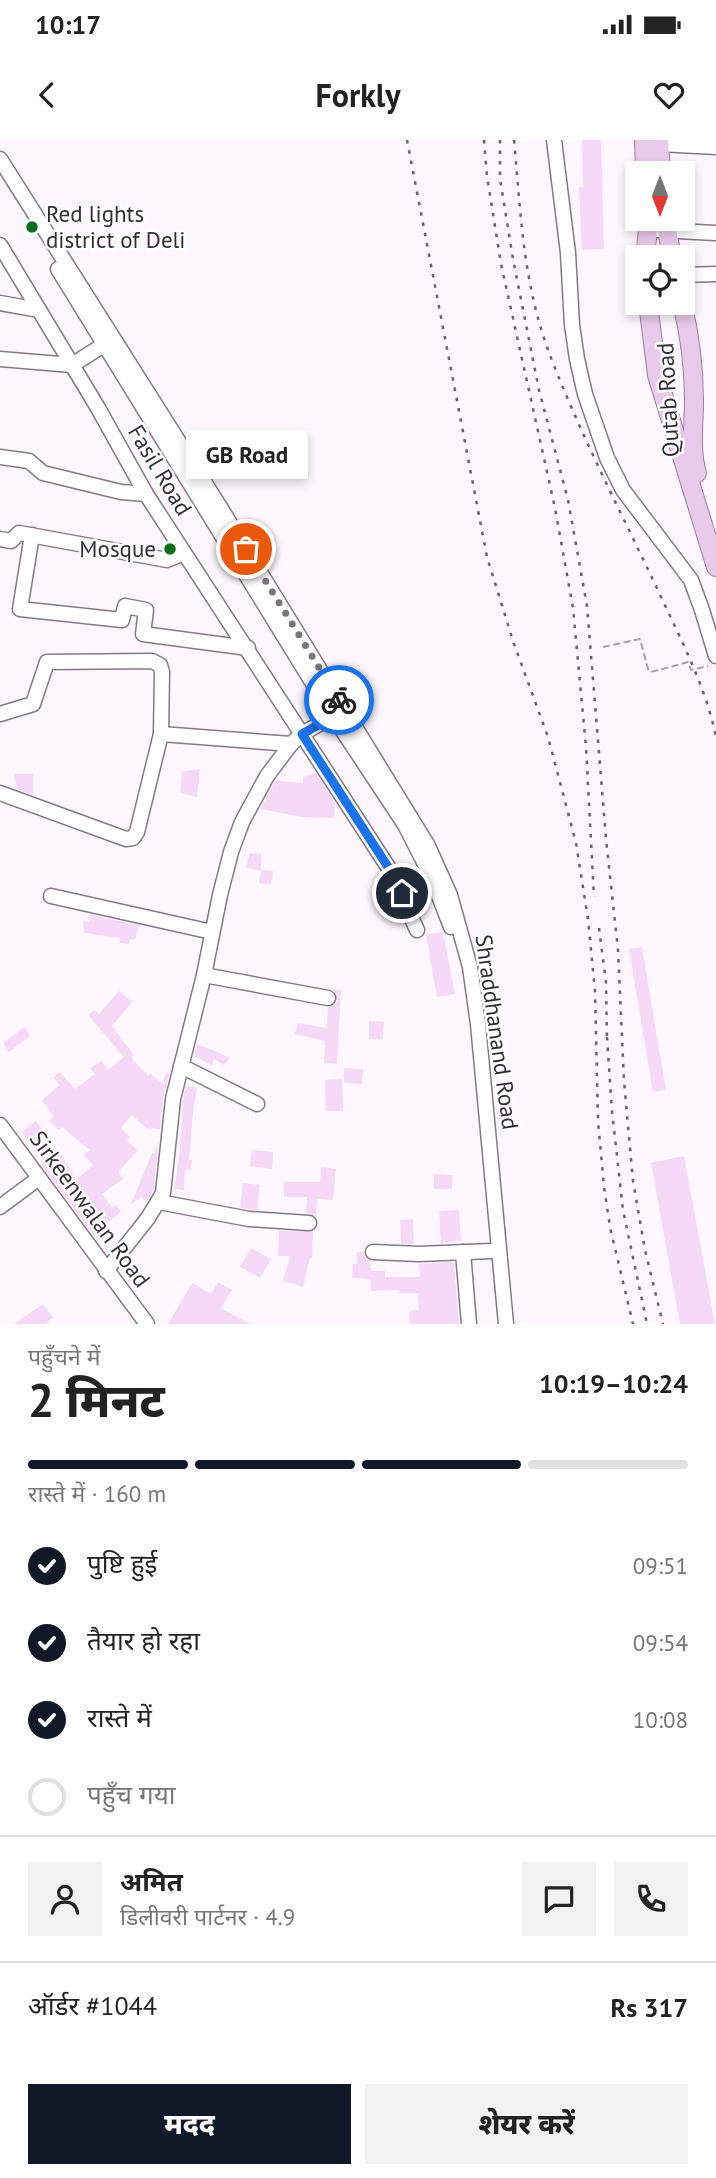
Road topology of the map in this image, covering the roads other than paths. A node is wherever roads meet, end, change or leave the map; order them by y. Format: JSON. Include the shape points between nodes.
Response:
{"nodes":[{"id":1,"x":554,"y":140,"type":"edge"},
{"id":2,"x":651,"y":142,"type":"edge"},
{"id":3,"x":716,"y":147,"type":"edge"},
{"id":4,"x":0,"y":159,"type":"edge"},
{"id":5,"x":647,"y":161,"type":"edge"},
{"id":6,"x":657,"y":161,"type":"edge"},
{"id":7,"x":0,"y":175,"type":"edge"},
{"id":8,"x":695,"y":230,"type":"edge"},
{"id":9,"x":716,"y":233,"type":"edge"},
{"id":10,"x":0,"y":245,"type":"edge"},
{"id":11,"x":716,"y":274,"type":"edge"},
{"id":12,"x":695,"y":275,"type":"edge"},
{"id":13,"x":0,"y":303,"type":"edge"},
{"id":14,"x":39,"y":310,"type":"junction"},
{"id":15,"x":650,"y":315,"type":"edge"},
{"id":16,"x":685,"y":315,"type":"edge"},
{"id":17,"x":105,"y":344,"type":"junction"},
{"id":18,"x":0,"y":359,"type":"edge"},
{"id":19,"x":72,"y":365,"type":"junction"},
{"id":20,"x":0,"y":457,"type":"edge"},
{"id":21,"x":690,"y":466,"type":"junction"},
{"id":22,"x":146,"y":494,"type":"junction"},
{"id":23,"x":716,"y":534,"type":"edge"},
{"id":24,"x":32,"y":535,"type":"junction"},
{"id":25,"x":0,"y":539,"type":"edge"},
{"id":26,"x":184,"y":553,"type":"junction"},
{"id":27,"x":716,"y":567,"type":"edge"},
{"id":28,"x":253,"y":572,"type":"junction"},
{"id":29,"x":248,"y":648,"type":"junction"},
{"id":30,"x":716,"y":656,"type":"edge"},
{"id":31,"x":339,"y":713,"type":"junction"},
{"id":32,"x":0,"y":714,"type":"edge"},
{"id":33,"x":162,"y":734,"type":"junction"},
{"id":34,"x":302,"y":734,"type":"junction"},
{"id":35,"x":291,"y":744,"type":"junction"},
{"id":36,"x":0,"y":793,"type":"edge"},
{"id":37,"x":51,"y":896,"type":"dead end"},
{"id":38,"x":416,"y":930,"type":"dead end"},
{"id":39,"x":212,"y":932,"type":"junction"},
{"id":40,"x":204,"y":975,"type":"junction"},
{"id":41,"x":328,"y":998,"type":"dead end"},
{"id":42,"x":181,"y":1066,"type":"junction"},
{"id":43,"x":257,"y":1104,"type":"dead end"},
{"id":44,"x":0,"y":1125,"type":"edge"},
{"id":45,"x":39,"y":1178,"type":"junction"},
{"id":46,"x":159,"y":1202,"type":"junction"},
{"id":47,"x":0,"y":1207,"type":"edge"},
{"id":48,"x":309,"y":1223,"type":"dead end"},
{"id":49,"x":491,"y":1251,"type":"junction"},
{"id":50,"x":373,"y":1252,"type":"dead end"},
{"id":51,"x":463,"y":1252,"type":"junction"},
{"id":52,"x":106,"y":1271,"type":"junction"},
{"id":53,"x":143,"y":1323,"type":"edge"},
{"id":54,"x":469,"y":1324,"type":"edge"},
{"id":55,"x":496,"y":1324,"type":"edge"},
{"id":56,"x":506,"y":1324,"type":"edge"}],
"edges":[{"from":1,"to":30,"type":"street","via":[[576,359],[585,394],[622,490],[691,580]]},
{"from":2,"to":3,"type":"street"},
{"from":2,"to":5,"type":"main road"},
{"from":2,"to":6,"type":"main road"},
{"from":4,"to":28,"type":"street","name":"Shraddhanand Road"},
{"from":7,"to":17,"type":"street","name":"Shraddhanand Road"},
{"from":8,"to":9,"type":"street"},
{"from":10,"to":14,"type":"street","name":"Fasil Road"},
{"from":11,"to":12,"type":"street"},
{"from":13,"to":14,"type":"street"},
{"from":14,"to":19,"type":"street","name":"Fasil Road"},
{"from":15,"to":21,"type":"main road","name":"Qutab Road","via":[[657,375]]},
{"from":16,"to":21,"type":"main road","name":"Qutab Road","via":[[694,399]]},
{"from":17,"to":19,"type":"street"},
{"from":17,"to":28,"type":"street","name":"Shraddhanand Road"},
{"from":18,"to":19,"type":"street"},
{"from":19,"to":22,"type":"street","name":"Fasil Road"},
{"from":20,"to":22,"type":"street","via":[[29,461],[43,473]]},
{"from":21,"to":23,"type":"main road","name":"Qutab Road"},
{"from":21,"to":27,"type":"main road","name":"Qutab Road"},
{"from":22,"to":26,"type":"street","name":"Fasil Road"},
{"from":24,"to":25,"type":"street","via":[[19,533],[11,541]]},
{"from":24,"to":26,"type":"street","via":[[155,559]]},
{"from":24,"to":29,"type":"street","via":[[20,609],[122,620],[125,606],[146,610],[143,634]]},
{"from":26,"to":29,"type":"street","name":"Fasil Road"},
{"from":28,"to":31,"type":"street","name":"Shraddhanand Road"},
{"from":29,"to":34,"type":"street","name":"Fasil Road"},
{"from":31,"to":34,"type":"street"},
{"from":31,"to":49,"type":"street","name":"Shraddhanand Road","via":[[405,825],[453,933],[469,1016]]},
{"from":31,"to":56,"type":"street","name":"Shraddhanand Road","via":[[428,846],[458,921],[478,1024]]},
{"from":32,"to":33,"type":"street","via":[[33,704],[47,662],[152,661],[162,672]]},
{"from":33,"to":35,"type":"street"},
{"from":33,"to":36,"type":"street","via":[[133,838]]},
{"from":34,"to":35,"type":"street"},
{"from":34,"to":38,"type":"street","name":"Fasil Road","via":[[390,870]]},
{"from":35,"to":39,"type":"street","via":[[242,822]]},
{"from":37,"to":39,"type":"street"},
{"from":39,"to":40,"type":"street"},
{"from":40,"to":41,"type":"street"},
{"from":40,"to":42,"type":"street"},
{"from":42,"to":43,"type":"street"},
{"from":42,"to":46,"type":"street"},
{"from":44,"to":45,"type":"street","name":"Sirkeenwalan Road"},
{"from":45,"to":47,"type":"street"},
{"from":45,"to":52,"type":"street","name":"Sirkeenwalan Road"},
{"from":46,"to":48,"type":"street","via":[[248,1219]]},
{"from":46,"to":52,"type":"street"},
{"from":49,"to":51,"type":"street"},
{"from":49,"to":55,"type":"street","name":"Shraddhanand Road"},
{"from":50,"to":51,"type":"street"},
{"from":51,"to":54,"type":"street"},
{"from":52,"to":53,"type":"street","name":"Sirkeenwalan Road"}]}
